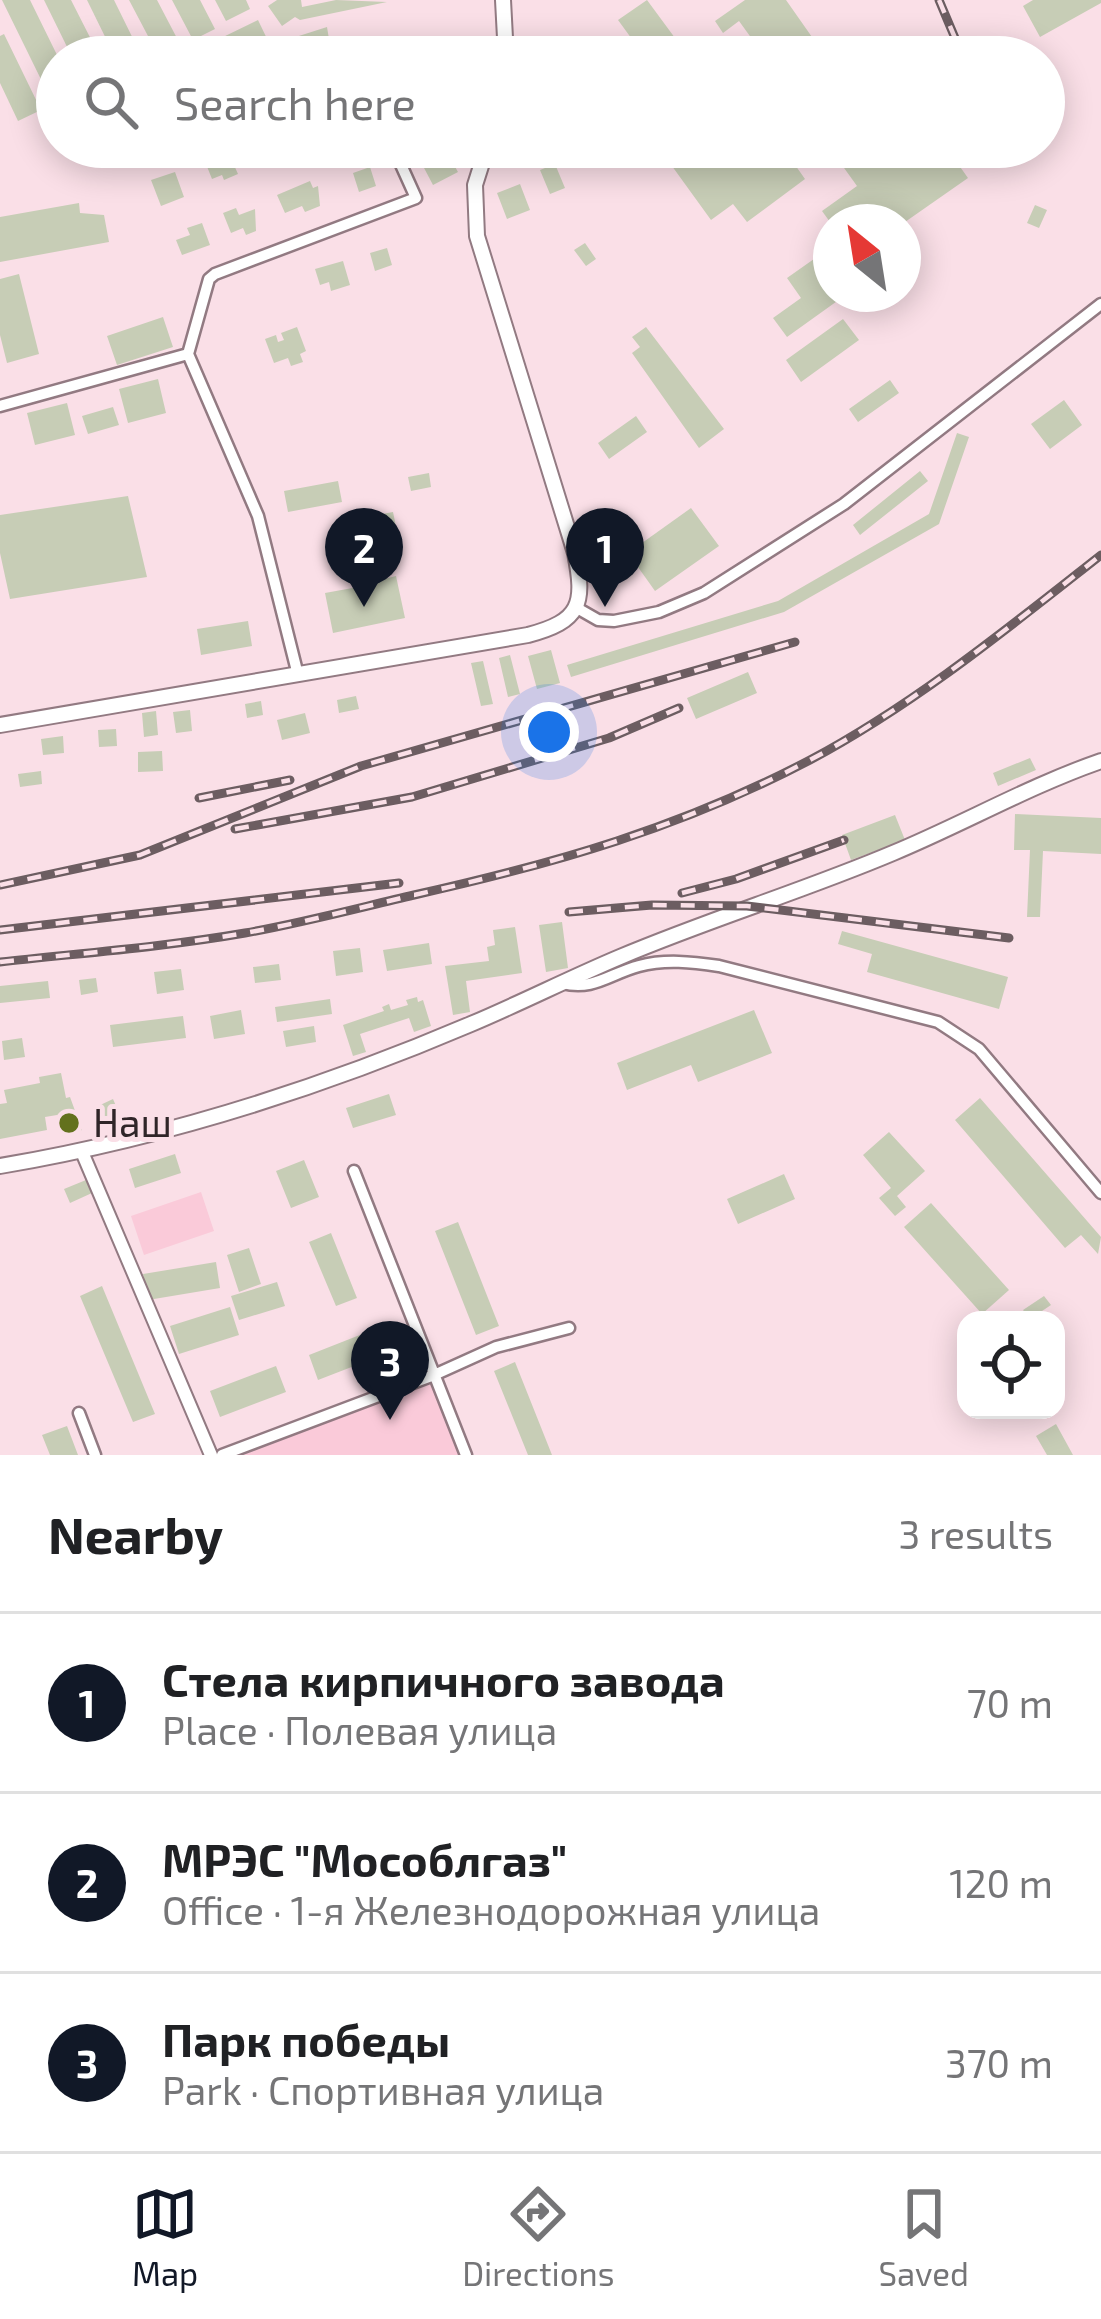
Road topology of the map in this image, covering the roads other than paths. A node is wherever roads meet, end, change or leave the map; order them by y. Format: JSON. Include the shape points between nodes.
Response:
{"nodes":[{"id":1,"x":503,"y":0,"type":"edge"},
{"id":2,"x":505,"y":36,"type":"edge"},
{"id":3,"x":402,"y":168,"type":"edge"},
{"id":4,"x":481,"y":168,"type":"edge"},
{"id":5,"x":1101,"y":304,"type":"edge"},
{"id":6,"x":188,"y":354,"type":"junction"},
{"id":7,"x":0,"y":406,"type":"edge"},
{"id":8,"x":577,"y":608,"type":"junction"},
{"id":9,"x":297,"y":671,"type":"junction"},
{"id":10,"x":0,"y":725,"type":"edge"},
{"id":11,"x":1101,"y":761,"type":"edge"},
{"id":12,"x":562,"y":983,"type":"junction"},
{"id":13,"x":82,"y":1152,"type":"junction"},
{"id":14,"x":0,"y":1166,"type":"edge"},
{"id":15,"x":354,"y":1172,"type":"dead end"},
{"id":16,"x":1101,"y":1193,"type":"edge"},
{"id":17,"x":569,"y":1328,"type":"dead end"},
{"id":18,"x":434,"y":1375,"type":"junction"},
{"id":19,"x":79,"y":1413,"type":"dead end"},
{"id":20,"x":95,"y":1455,"type":"edge"},
{"id":21,"x":211,"y":1455,"type":"edge"},
{"id":22,"x":222,"y":1455,"type":"edge"},
{"id":23,"x":466,"y":1455,"type":"edge"}],
"edges":[{"from":1,"to":2,"type":"main road"},
{"from":3,"to":6,"type":"street","via":[[416,199],[209,279]]},
{"from":4,"to":8,"type":"main road","via":[[477,236],[575,553]]},
{"from":5,"to":8,"type":"street","via":[[844,504],[704,593],[614,620]]},
{"from":6,"to":7,"type":"street"},
{"from":6,"to":9,"type":"street","via":[[258,516]]},
{"from":8,"to":9,"type":"main road","via":[[528,635]]},
{"from":9,"to":10,"type":"main road"},
{"from":11,"to":12,"type":"main road"},
{"from":12,"to":13,"type":"main road","via":[[340,1073]]},
{"from":12,"to":16,"type":"street","via":[[582,988],[640,966],[682,961],[938,1022],[979,1049]]},
{"from":13,"to":14,"type":"main road"},
{"from":13,"to":21,"type":"street"},
{"from":15,"to":18,"type":"street"},
{"from":17,"to":18,"type":"street","via":[[496,1347]]},
{"from":18,"to":22,"type":"street"},
{"from":18,"to":23,"type":"street"},
{"from":19,"to":20,"type":"street"}]}
